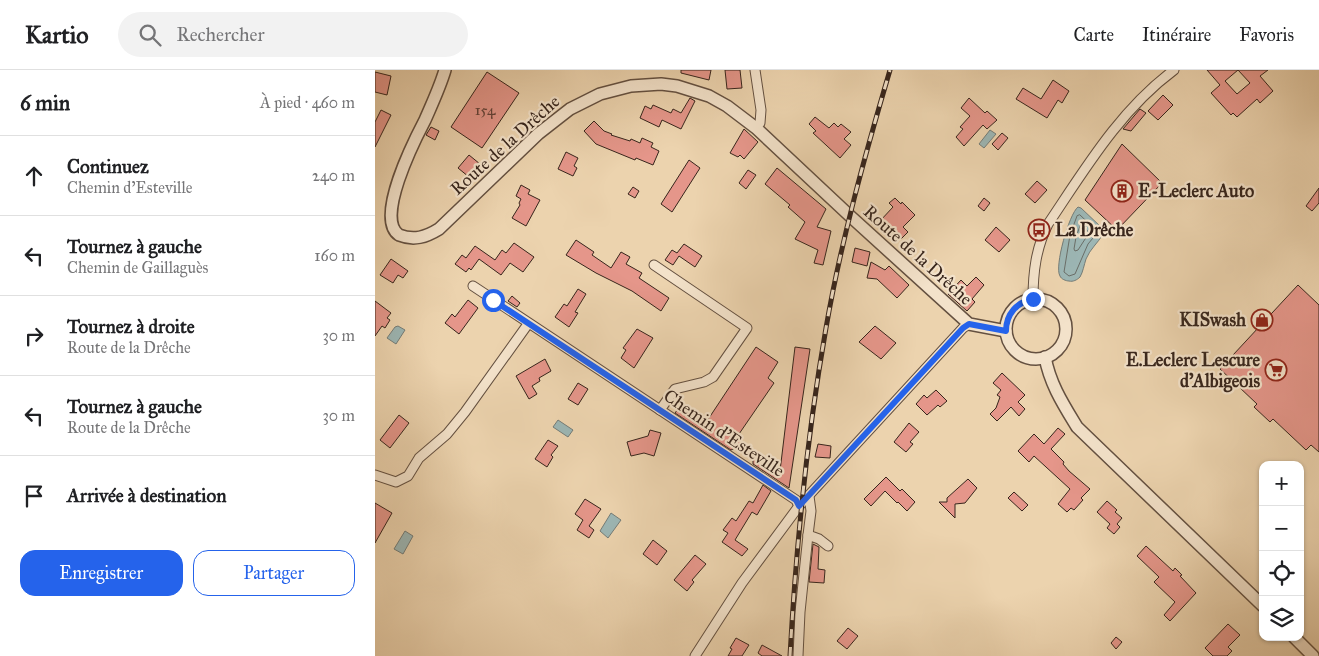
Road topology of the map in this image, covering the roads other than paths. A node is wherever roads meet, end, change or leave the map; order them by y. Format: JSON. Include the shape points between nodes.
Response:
{"nodes":[{"id":1,"x":445,"y":70,"type":"edge"},
{"id":2,"x":755,"y":70,"type":"edge"},
{"id":3,"x":1174,"y":70,"type":"edge"},
{"id":4,"x":756,"y":128,"type":"junction"},
{"id":5,"x":654,"y":265,"type":"dead end"},
{"id":6,"x":473,"y":286,"type":"dead end"},
{"id":7,"x":1033,"y":299,"type":"junction"},
{"id":8,"x":528,"y":324,"type":"junction"},
{"id":9,"x":969,"y":324,"type":"junction"},
{"id":10,"x":1006,"y":331,"type":"junction"},
{"id":11,"x":1045,"y":357,"type":"junction"},
{"id":12,"x":660,"y":410,"type":"junction"},
{"id":13,"x":375,"y":476,"type":"edge"},
{"id":14,"x":809,"y":496,"type":"junction"},
{"id":15,"x":799,"y":506,"type":"junction"},
{"id":16,"x":808,"y":535,"type":"junction"},
{"id":17,"x":828,"y":546,"type":"dead end"},
{"id":18,"x":1259,"y":602,"type":"edge"},
{"id":19,"x":1298,"y":641,"type":"edge"},
{"id":20,"x":695,"y":656,"type":"edge"},
{"id":21,"x":798,"y":656,"type":"edge"},
{"id":22,"x":1313,"y":656,"type":"edge"}],
"edges":[{"from":1,"to":4,"type":"street","name":"Route de la Drêche","via":[[425,119],[390,184],[385,204],[387,224],[404,237],[420,238],[439,229],[538,134],[570,109],[600,94],[631,86],[677,86],[709,96]]},
{"from":2,"to":4,"type":"street","via":[[761,110],[761,123]]},
{"from":3,"to":7,"type":"street","via":[[1145,94],[1117,126],[1048,224],[1034,265]]},
{"from":4,"to":9,"type":"street","name":"Route de la Drêche"},
{"from":5,"to":12,"type":"street","via":[[747,328],[713,377],[675,389]]},
{"from":6,"to":8,"type":"street","name":"Chemin d'Esteville"},
{"from":7,"to":10,"type":"street","via":[[1022,302],[1013,310],[1007,320]]},
{"from":7,"to":11,"type":"street","via":[[1055,305],[1066,324],[1065,337],[1059,347]]},
{"from":8,"to":12,"type":"street","name":"Chemin d'Esteville"},
{"from":8,"to":13,"type":"street","via":[[465,412],[447,434],[419,458],[408,476],[396,482]]},
{"from":9,"to":10,"type":"street","name":"Route de la Drêche"},
{"from":9,"to":14,"type":"street"},
{"from":10,"to":11,"type":"street","via":[[1009,342],[1022,355]]},
{"from":11,"to":18,"type":"street","via":[[1056,394],[1077,427]]},
{"from":12,"to":15,"type":"street","name":"Chemin d'Esteville","via":[[796,500]]},
{"from":14,"to":15,"type":"street"},
{"from":14,"to":16,"type":"street"},
{"from":15,"to":20,"type":"street","via":[[742,583]]},
{"from":16,"to":17,"type":"street"},
{"from":16,"to":21,"type":"street"},
{"from":19,"to":22,"type":"street"}]}
